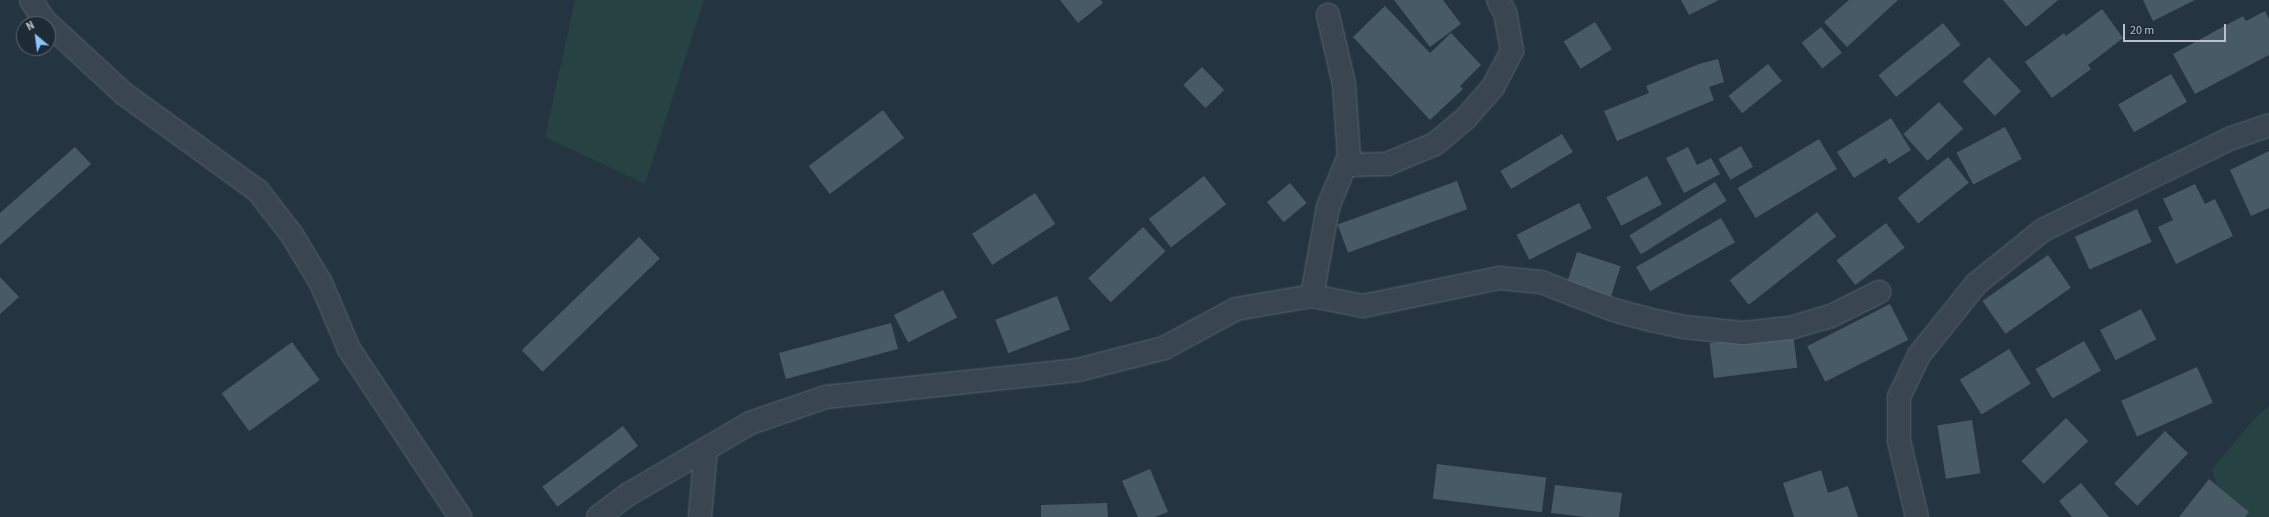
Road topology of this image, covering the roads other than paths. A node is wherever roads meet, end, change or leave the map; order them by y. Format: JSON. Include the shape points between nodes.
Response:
{"nodes":[{"id":1,"x":31,"y":0,"type":"edge"},
{"id":2,"x":1498,"y":0,"type":"edge"},
{"id":3,"x":1328,"y":15,"type":"dead end"},
{"id":4,"x":2269,"y":125,"type":"edge"},
{"id":5,"x":1347,"y":165,"type":"junction"},
{"id":6,"x":1879,"y":292,"type":"dead end"},
{"id":7,"x":1312,"y":296,"type":"junction"},
{"id":8,"x":706,"y":449,"type":"junction"},
{"id":9,"x":460,"y":517,"type":"edge"},
{"id":10,"x":598,"y":517,"type":"edge"},
{"id":11,"x":700,"y":517,"type":"edge"},
{"id":12,"x":1917,"y":517,"type":"edge"}],
"edges":[{"from":1,"to":9,"type":"street","via":[[44,20],[123,93],[258,192],[292,235],[321,283],[349,348]]},
{"from":2,"to":5,"type":"street","via":[[1505,12],[1512,51],[1493,87],[1466,118],[1435,144],[1387,164]]},
{"from":3,"to":5,"type":"street","via":[[1344,84],[1349,156]]},
{"from":4,"to":12,"type":"street","via":[[2232,138],[2043,230],[1976,284],[1919,356],[1899,397],[1899,441]]},
{"from":5,"to":7,"type":"street","via":[[1328,207]]},
{"from":6,"to":7,"type":"street","via":[[1830,316],[1790,328],[1743,333],[1684,327],[1651,320],[1614,310],[1541,282],[1499,278],[1363,306]]},
{"from":7,"to":8,"type":"street","via":[[1236,309],[1164,348],[1078,370],[826,396],[750,423]]},
{"from":8,"to":10,"type":"street","via":[[629,494]]},
{"from":8,"to":11,"type":"street"}]}
